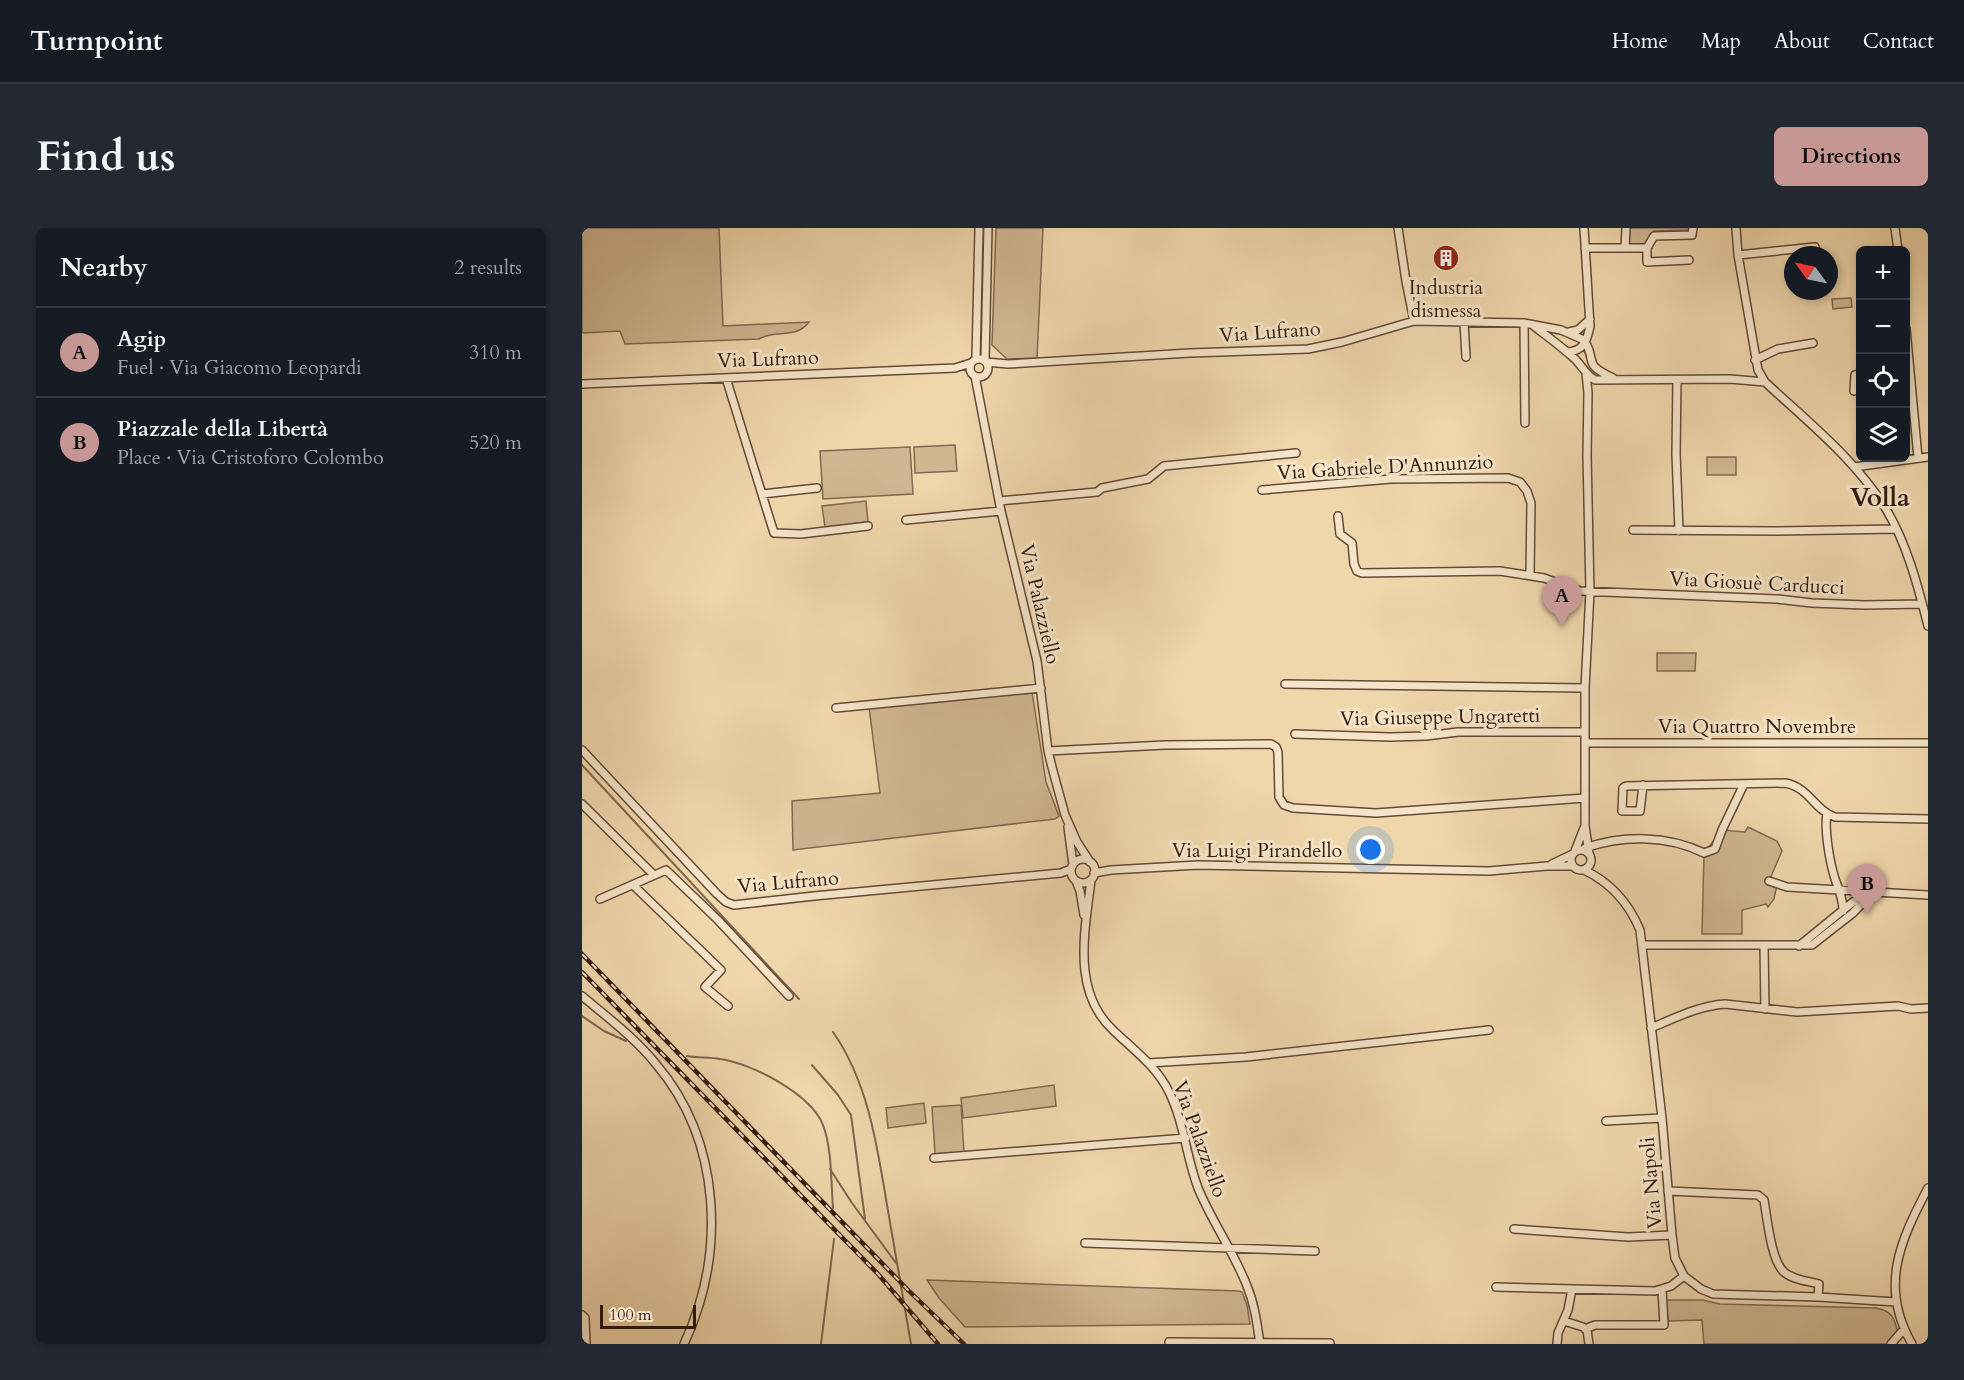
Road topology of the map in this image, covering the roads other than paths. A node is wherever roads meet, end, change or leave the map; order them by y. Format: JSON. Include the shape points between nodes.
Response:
{"nodes":[{"id":1,"x":979,"y":228,"type":"edge"},
{"id":2,"x":988,"y":228,"type":"edge"},
{"id":3,"x":1398,"y":228,"type":"edge"},
{"id":4,"x":1584,"y":228,"type":"edge"},
{"id":5,"x":1626,"y":228,"type":"edge"},
{"id":6,"x":1693,"y":228,"type":"edge"},
{"id":7,"x":1736,"y":228,"type":"edge"},
{"id":8,"x":1895,"y":228,"type":"edge"},
{"id":9,"x":1897,"y":246,"type":"edge"},
{"id":10,"x":1585,"y":248,"type":"junction"},
{"id":11,"x":1626,"y":248,"type":"junction"},
{"id":12,"x":1647,"y":248,"type":"junction"},
{"id":13,"x":1784,"y":251,"type":"edge"},
{"id":14,"x":1738,"y":255,"type":"junction"},
{"id":15,"x":1689,"y":260,"type":"dead end"},
{"id":16,"x":1590,"y":319,"type":"junction"},
{"id":17,"x":1414,"y":321,"type":"junction"},
{"id":18,"x":1464,"y":322,"type":"junction"},
{"id":19,"x":1524,"y":323,"type":"junction"},
{"id":20,"x":1532,"y":325,"type":"junction"},
{"id":21,"x":1566,"y":331,"type":"junction"},
{"id":22,"x":1585,"y":342,"type":"junction"},
{"id":23,"x":1813,"y":343,"type":"dead end"},
{"id":24,"x":1560,"y":346,"type":"junction"},
{"id":25,"x":1567,"y":352,"type":"junction"},
{"id":26,"x":1466,"y":357,"type":"dead end"},
{"id":27,"x":1755,"y":360,"type":"junction"},
{"id":28,"x":973,"y":361,"type":"junction"},
{"id":29,"x":986,"y":361,"type":"junction"},
{"id":30,"x":1008,"y":364,"type":"junction"},
{"id":31,"x":955,"y":368,"type":"junction"},
{"id":32,"x":1596,"y":369,"type":"junction"},
{"id":33,"x":987,"y":372,"type":"junction"},
{"id":34,"x":1586,"y":373,"type":"junction"},
{"id":35,"x":973,"y":374,"type":"junction"},
{"id":36,"x":1856,"y":375,"type":"edge"},
{"id":37,"x":726,"y":378,"type":"junction"},
{"id":38,"x":1613,"y":378,"type":"junction"},
{"id":39,"x":1594,"y":380,"type":"junction"},
{"id":40,"x":1677,"y":380,"type":"junction"},
{"id":41,"x":1765,"y":382,"type":"junction"},
{"id":42,"x":582,"y":384,"type":"edge"},
{"id":43,"x":1910,"y":388,"type":"edge"},
{"id":44,"x":1854,"y":391,"type":"dead end"},
{"id":45,"x":1588,"y":393,"type":"junction"},
{"id":46,"x":981,"y":400,"type":"junction"},
{"id":47,"x":1525,"y":423,"type":"dead end"},
{"id":48,"x":1296,"y":453,"type":"dead end"},
{"id":49,"x":1928,"y":457,"type":"edge"},
{"id":50,"x":1918,"y":458,"type":"junction"},
{"id":51,"x":1854,"y":466,"type":"junction"},
{"id":52,"x":817,"y":488,"type":"dead end"},
{"id":53,"x":1262,"y":490,"type":"dead end"},
{"id":54,"x":762,"y":494,"type":"junction"},
{"id":55,"x":999,"y":501,"type":"junction"},
{"id":56,"x":1001,"y":511,"type":"junction"},
{"id":57,"x":1338,"y":516,"type":"dead end"},
{"id":58,"x":906,"y":520,"type":"dead end"},
{"id":59,"x":868,"y":526,"type":"dead end"},
{"id":60,"x":1896,"y":529,"type":"junction"},
{"id":61,"x":1633,"y":530,"type":"dead end"},
{"id":62,"x":1679,"y":531,"type":"junction"},
{"id":63,"x":1530,"y":575,"type":"junction"},
{"id":64,"x":1590,"y":592,"type":"junction"},
{"id":65,"x":1922,"y":604,"type":"junction"},
{"id":66,"x":1928,"y":626,"type":"edge"},
{"id":67,"x":1285,"y":684,"type":"dead end"},
{"id":68,"x":1585,"y":687,"type":"junction"},
{"id":69,"x":1041,"y":688,"type":"junction"},
{"id":70,"x":836,"y":708,"type":"dead end"},
{"id":71,"x":1585,"y":732,"type":"junction"},
{"id":72,"x":1295,"y":734,"type":"dead end"},
{"id":73,"x":1585,"y":743,"type":"junction"},
{"id":74,"x":1928,"y":743,"type":"edge"},
{"id":75,"x":582,"y":750,"type":"edge"},
{"id":76,"x":1048,"y":751,"type":"junction"},
{"id":77,"x":1744,"y":784,"type":"junction"},
{"id":78,"x":1643,"y":785,"type":"junction"},
{"id":79,"x":1585,"y":798,"type":"junction"},
{"id":80,"x":582,"y":804,"type":"edge"},
{"id":81,"x":1827,"y":813,"type":"junction"},
{"id":82,"x":1065,"y":815,"type":"junction"},
{"id":83,"x":1928,"y":819,"type":"edge"},
{"id":84,"x":1585,"y":826,"type":"junction"},
{"id":85,"x":1584,"y":853,"type":"junction"},
{"id":86,"x":1547,"y":866,"type":"junction"},
{"id":87,"x":1573,"y":866,"type":"junction"},
{"id":88,"x":1072,"y":867,"type":"junction"},
{"id":89,"x":1092,"y":870,"type":"junction"},
{"id":90,"x":1584,"y":870,"type":"junction"},
{"id":91,"x":1061,"y":873,"type":"junction"},
{"id":92,"x":654,"y":875,"type":"junction"},
{"id":93,"x":1075,"y":880,"type":"junction"},
{"id":94,"x":1604,"y":881,"type":"junction"},
{"id":95,"x":1769,"y":881,"type":"dead end"},
{"id":96,"x":633,"y":885,"type":"junction"},
{"id":97,"x":1839,"y":889,"type":"junction"},
{"id":98,"x":1874,"y":891,"type":"junction"},
{"id":99,"x":1928,"y":895,"type":"edge"},
{"id":100,"x":600,"y":899,"type":"dead end"},
{"id":101,"x":1853,"y":902,"type":"junction"},
{"id":102,"x":1843,"y":911,"type":"junction"},
{"id":103,"x":1853,"y":913,"type":"junction"},
{"id":104,"x":1085,"y":927,"type":"junction"},
{"id":105,"x":1643,"y":945,"type":"junction"},
{"id":106,"x":1764,"y":946,"type":"junction"},
{"id":107,"x":1799,"y":946,"type":"junction"},
{"id":108,"x":582,"y":996,"type":"edge"},
{"id":109,"x":789,"y":996,"type":"dead end"},
{"id":110,"x":728,"y":1006,"type":"dead end"},
{"id":111,"x":1928,"y":1008,"type":"edge"},
{"id":112,"x":1765,"y":1009,"type":"junction"},
{"id":113,"x":1651,"y":1028,"type":"junction"},
{"id":114,"x":1489,"y":1030,"type":"dead end"},
{"id":115,"x":1149,"y":1063,"type":"junction"},
{"id":116,"x":1662,"y":1118,"type":"junction"},
{"id":117,"x":1606,"y":1121,"type":"dead end"},
{"id":118,"x":1185,"y":1138,"type":"junction"},
{"id":119,"x":934,"y":1158,"type":"dead end"},
{"id":120,"x":1928,"y":1188,"type":"edge"},
{"id":121,"x":1668,"y":1191,"type":"junction"},
{"id":122,"x":1514,"y":1229,"type":"dead end"},
{"id":123,"x":1672,"y":1235,"type":"junction"},
{"id":124,"x":1085,"y":1243,"type":"dead end"},
{"id":125,"x":1228,"y":1247,"type":"junction"},
{"id":126,"x":1315,"y":1251,"type":"dead end"},
{"id":127,"x":1684,"y":1276,"type":"junction"},
{"id":128,"x":1496,"y":1287,"type":"dead end"},
{"id":129,"x":1572,"y":1289,"type":"junction"},
{"id":130,"x":1662,"y":1289,"type":"junction"},
{"id":131,"x":1818,"y":1297,"type":"junction"},
{"id":132,"x":1896,"y":1302,"type":"junction"},
{"id":133,"x":582,"y":1315,"type":"edge"},
{"id":134,"x":1564,"y":1321,"type":"junction"},
{"id":135,"x":1585,"y":1329,"type":"junction"},
{"id":136,"x":1904,"y":1329,"type":"junction"},
{"id":137,"x":1169,"y":1342,"type":"edge"},
{"id":138,"x":1259,"y":1343,"type":"edge"},
{"id":139,"x":1330,"y":1343,"type":"edge"},
{"id":140,"x":586,"y":1344,"type":"edge"},
{"id":141,"x":684,"y":1344,"type":"edge"},
{"id":142,"x":1557,"y":1344,"type":"edge"},
{"id":143,"x":1588,"y":1344,"type":"edge"},
{"id":144,"x":1891,"y":1344,"type":"edge"},
{"id":145,"x":1912,"y":1344,"type":"edge"}],
"edges":[{"from":1,"to":28,"type":"street"},
{"from":2,"to":29,"type":"street"},
{"from":3,"to":17,"type":"street"},
{"from":4,"to":10,"type":"street"},
{"from":5,"to":11,"type":"street"},
{"from":6,"to":12,"type":"street","via":[[1692,235],[1654,236]]},
{"from":7,"to":14,"type":"street"},
{"from":8,"to":9,"type":"street"},
{"from":10,"to":11,"type":"street"},
{"from":10,"to":16,"type":"street"},
{"from":11,"to":12,"type":"street"},
{"from":12,"to":15,"type":"street","via":[[1647,262]]},
{"from":13,"to":14,"type":"street"},
{"from":14,"to":27,"type":"street"},
{"from":16,"to":21,"type":"street","via":[[1578,330]]},
{"from":16,"to":22,"type":"street"},
{"from":17,"to":18,"type":"street","name":"Via Lufrano"},
{"from":17,"to":30,"type":"street","name":"Via Lufrano","via":[[1308,350]]},
{"from":18,"to":19,"type":"street","name":"Via Lufrano"},
{"from":18,"to":26,"type":"street"},
{"from":19,"to":20,"type":"street","name":"Via Lufrano"},
{"from":19,"to":47,"type":"street"},
{"from":20,"to":21,"type":"street","name":"Via Lufrano"},
{"from":20,"to":24,"type":"street","name":"Via Lufrano"},
{"from":21,"to":22,"type":"street","name":"Via Lufrano"},
{"from":21,"to":24,"type":"street","via":[[1557,339]]},
{"from":22,"to":25,"type":"street","via":[[1578,351]]},
{"from":22,"to":32,"type":"street"},
{"from":23,"to":27,"type":"street","via":[[1778,349]]},
{"from":24,"to":25,"type":"street","name":"Via Lufrano"},
{"from":25,"to":34,"type":"street","name":"Via Lufrano"},
{"from":27,"to":41,"type":"street"},
{"from":28,"to":29,"type":"street","name":"Via Lufrano"},
{"from":28,"to":31,"type":"street"},
{"from":28,"to":35,"type":"street","name":"Via Palazziello"},
{"from":29,"to":30,"type":"street","name":"Via Lufrano"},
{"from":29,"to":33,"type":"street","name":"Via Palazziello"},
{"from":30,"to":33,"type":"street","name":"Via Lufrano"},
{"from":31,"to":35,"type":"street"},
{"from":31,"to":37,"type":"street","name":"Via Lufrano"},
{"from":32,"to":38,"type":"street"},
{"from":32,"to":39,"type":"street"},
{"from":33,"to":35,"type":"street","name":"Via Lufrano","via":[[981,377]]},
{"from":33,"to":46,"type":"street","name":"Via Palazziello"},
{"from":34,"to":39,"type":"street","name":"Via Lufrano"},
{"from":34,"to":45,"type":"street"},
{"from":35,"to":46,"type":"street","name":"Via Palazziello"},
{"from":36,"to":44,"type":"street"},
{"from":37,"to":42,"type":"street","name":"Via Lufrano"},
{"from":37,"to":54,"type":"street"},
{"from":38,"to":39,"type":"street"},
{"from":38,"to":40,"type":"street"},
{"from":39,"to":45,"type":"street"},
{"from":40,"to":41,"type":"street"},
{"from":40,"to":62,"type":"street"},
{"from":41,"to":51,"type":"street"},
{"from":43,"to":50,"type":"street"},
{"from":45,"to":64,"type":"street"},
{"from":46,"to":55,"type":"street","name":"Via Palazziello"},
{"from":48,"to":55,"type":"street","via":[[1164,466],[1148,479],[1097,492]]},
{"from":49,"to":50,"type":"street"},
{"from":50,"to":51,"type":"street"},
{"from":51,"to":60,"type":"street"},
{"from":52,"to":54,"type":"street"},
{"from":53,"to":63,"type":"street","name":"Via Gabriele D'Annunzio","via":[[1391,479],[1508,478],[1520,482],[1531,503]]},
{"from":54,"to":59,"type":"street","via":[[774,533],[801,534]]},
{"from":55,"to":56,"type":"street","name":"Via Palazziello"},
{"from":56,"to":58,"type":"street"},
{"from":56,"to":69,"type":"street","name":"Via Palazziello"},
{"from":57,"to":63,"type":"street","via":[[1340,534],[1352,543],[1357,571],[1500,571]]},
{"from":60,"to":62,"type":"street"},
{"from":60,"to":65,"type":"street"},
{"from":61,"to":62,"type":"street"},
{"from":63,"to":64,"type":"street"},
{"from":64,"to":65,"type":"street","name":"Via Giosuè Carducci","via":[[1865,605]]},
{"from":64,"to":68,"type":"street"},
{"from":65,"to":66,"type":"street"},
{"from":67,"to":68,"type":"street"},
{"from":68,"to":71,"type":"street"},
{"from":69,"to":70,"type":"street"},
{"from":69,"to":76,"type":"street","name":"Via Palazziello"},
{"from":71,"to":72,"type":"street","name":"Via Giuseppe Ungaretti","via":[[1458,732],[1390,737]]},
{"from":71,"to":73,"type":"street"},
{"from":73,"to":74,"type":"street","name":"Via Quattro Novembre"},
{"from":73,"to":79,"type":"street"},
{"from":75,"to":91,"type":"street","name":"Via Lufrano","via":[[726,903]]},
{"from":76,"to":79,"type":"street","via":[[1271,744],[1278,752],[1279,797],[1284,806],[1293,808],[1376,813]]},
{"from":76,"to":82,"type":"street","name":"Via Palazziello"},
{"from":77,"to":78,"type":"street"},
{"from":77,"to":81,"type":"street","via":[[1793,784]]},
{"from":77,"to":85,"type":"street","name":"Via Luigi Pirandello","via":[[1715,849],[1704,853],[1687,845],[1658,840],[1609,841]]},
{"from":78,"to":78,"type":"street","via":[[1640,811],[1622,811],[1624,786]]},
{"from":79,"to":84,"type":"street"},
{"from":80,"to":92,"type":"street"},
{"from":81,"to":83,"type":"street","via":[[1840,817]]},
{"from":81,"to":97,"type":"street"},
{"from":82,"to":88,"type":"street","name":"Via Palazziello"},
{"from":82,"to":89,"type":"street","name":"Via Palazziello"},
{"from":84,"to":85,"type":"street"},
{"from":84,"to":85,"type":"street"},
{"from":85,"to":86,"type":"street","name":"Via Luigi Pirandello"},
{"from":85,"to":87,"type":"street","via":[[1571,860]]},
{"from":85,"to":90,"type":"street","via":[[1589,866]]},
{"from":85,"to":94,"type":"street","name":"Via Napoli"},
{"from":86,"to":87,"type":"street","name":"Via Luigi Pirandello"},
{"from":86,"to":89,"type":"street","name":"Via Luigi Pirandello","via":[[1489,871],[1198,865]]},
{"from":87,"to":90,"type":"street","name":"Via Luigi Pirandello"},
{"from":88,"to":89,"type":"street","name":"Via Lufrano","via":[[1083,860]]},
{"from":88,"to":91,"type":"street","name":"Via Lufrano"},
{"from":88,"to":93,"type":"street","name":"Via Palazziello"},
{"from":89,"to":93,"type":"street","via":[[1086,883]]},
{"from":89,"to":104,"type":"street","name":"Via Palazziello"},
{"from":90,"to":94,"type":"street","name":"Via Napoli"},
{"from":91,"to":93,"type":"street","name":"Via Lufrano"},
{"from":92,"to":96,"type":"street"},
{"from":92,"to":109,"type":"street","via":[[666,870]]},
{"from":93,"to":104,"type":"street","name":"Via Palazziello"},
{"from":94,"to":105,"type":"street","name":"Via Napoli","via":[[1632,913]]},
{"from":95,"to":97,"type":"street","via":[[1787,887]]},
{"from":96,"to":100,"type":"street"},
{"from":96,"to":110,"type":"street","via":[[721,970],[705,987]]},
{"from":97,"to":98,"type":"street"},
{"from":97,"to":101,"type":"street"},
{"from":97,"to":102,"type":"street"},
{"from":98,"to":99,"type":"street"},
{"from":98,"to":101,"type":"street"},
{"from":98,"to":103,"type":"street"},
{"from":101,"to":102,"type":"street"},
{"from":101,"to":103,"type":"street"},
{"from":102,"to":107,"type":"street"},
{"from":103,"to":107,"type":"street","via":[[1814,944]]},
{"from":104,"to":115,"type":"street","name":"Via Palazziello","via":[[1084,971],[1094,1006],[1110,1028]]},
{"from":105,"to":106,"type":"street"},
{"from":105,"to":113,"type":"street","name":"Via Napoli"},
{"from":106,"to":107,"type":"street"},
{"from":106,"to":112,"type":"street"},
{"from":108,"to":141,"type":"street","via":[[656,1063],[687,1112],[703,1155],[712,1207],[711,1248],[700,1301]]},
{"from":111,"to":112,"type":"street","via":[[1898,1006],[1819,1012]]},
{"from":112,"to":113,"type":"street","via":[[1713,1005]]},
{"from":113,"to":116,"type":"street","name":"Via Napoli"},
{"from":114,"to":115,"type":"street"},
{"from":115,"to":118,"type":"street","name":"Via Palazziello","via":[[1169,1091]]},
{"from":116,"to":117,"type":"street"},
{"from":116,"to":121,"type":"street","name":"Via Napoli"},
{"from":118,"to":119,"type":"street"},
{"from":118,"to":125,"type":"street","name":"Via Palazziello","via":[[1198,1188]]},
{"from":120,"to":132,"type":"street","via":[[1902,1242],[1895,1280]]},
{"from":121,"to":123,"type":"street","name":"Via Napoli"},
{"from":121,"to":131,"type":"street","via":[[1758,1195],[1764,1200],[1780,1267],[1794,1278],[1820,1284]]},
{"from":122,"to":123,"type":"street","via":[[1628,1237]]},
{"from":123,"to":127,"type":"street","name":"Via Napoli","via":[[1675,1258]]},
{"from":124,"to":125,"type":"street"},
{"from":125,"to":126,"type":"street"},
{"from":125,"to":138,"type":"street","name":"Via Palazziello","via":[[1251,1296]]},
{"from":127,"to":130,"type":"street"},
{"from":127,"to":131,"type":"street","via":[[1713,1294]]},
{"from":128,"to":129,"type":"street"},
{"from":129,"to":130,"type":"street"},
{"from":129,"to":134,"type":"street"},
{"from":130,"to":135,"type":"street","via":[[1664,1325],[1595,1325]]},
{"from":131,"to":132,"type":"street"},
{"from":132,"to":136,"type":"street"},
{"from":133,"to":140,"type":"street"},
{"from":134,"to":135,"type":"street"},
{"from":134,"to":142,"type":"street"},
{"from":135,"to":143,"type":"street"},
{"from":136,"to":144,"type":"street"},
{"from":136,"to":145,"type":"street"},
{"from":137,"to":138,"type":"street"},
{"from":138,"to":139,"type":"street"}]}
